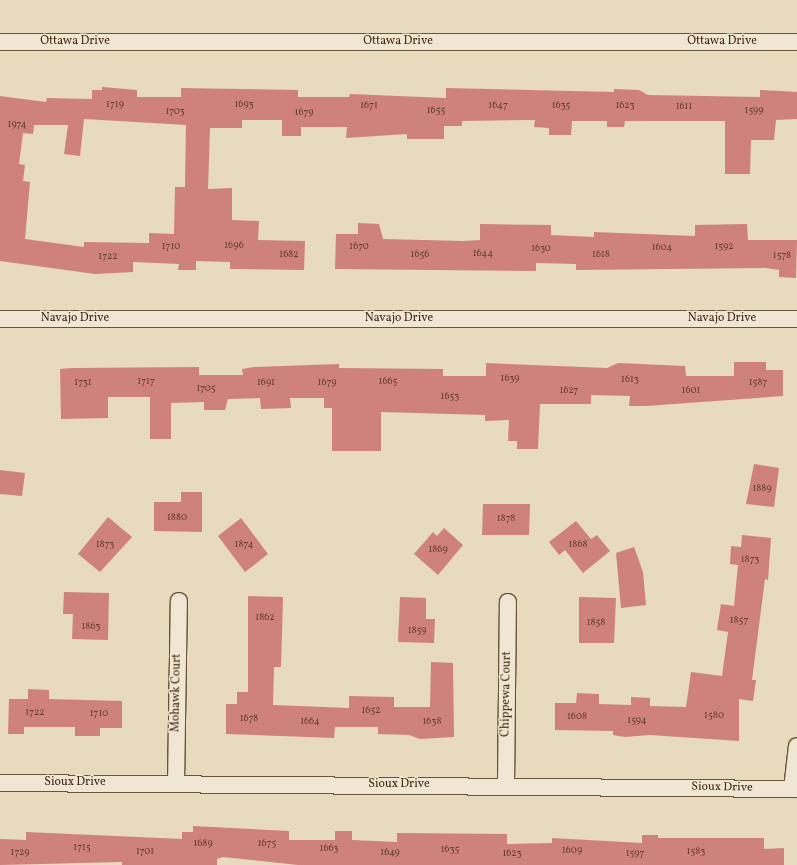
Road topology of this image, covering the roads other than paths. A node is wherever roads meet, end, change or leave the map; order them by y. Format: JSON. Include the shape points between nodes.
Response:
{"nodes":[{"id":1,"x":0,"y":42,"type":"edge"},
{"id":2,"x":797,"y":42,"type":"edge"},
{"id":3,"x":0,"y":319,"type":"edge"},
{"id":4,"x":797,"y":319,"type":"edge"},
{"id":5,"x":179,"y":602,"type":"dead end"},
{"id":6,"x":508,"y":602,"type":"dead end"},
{"id":7,"x":797,"y":746,"type":"edge"},
{"id":8,"x":0,"y":783,"type":"edge"},
{"id":9,"x":176,"y":784,"type":"junction"},
{"id":10,"x":506,"y":786,"type":"junction"},
{"id":11,"x":794,"y":789,"type":"edge"}],
"edges":[{"from":1,"to":2,"type":"street","name":"Ottawa Drive"},
{"from":3,"to":4,"type":"street","name":"Navajo Drive"},
{"from":5,"to":9,"type":"street","name":"Mohawk Court"},
{"from":6,"to":10,"type":"street","name":"Chippewa Court"},
{"from":7,"to":11,"type":"street"},
{"from":8,"to":9,"type":"street","name":"Sioux Drive"},
{"from":9,"to":10,"type":"street","name":"Sioux Drive"},
{"from":10,"to":11,"type":"street","name":"Sioux Drive"}]}
